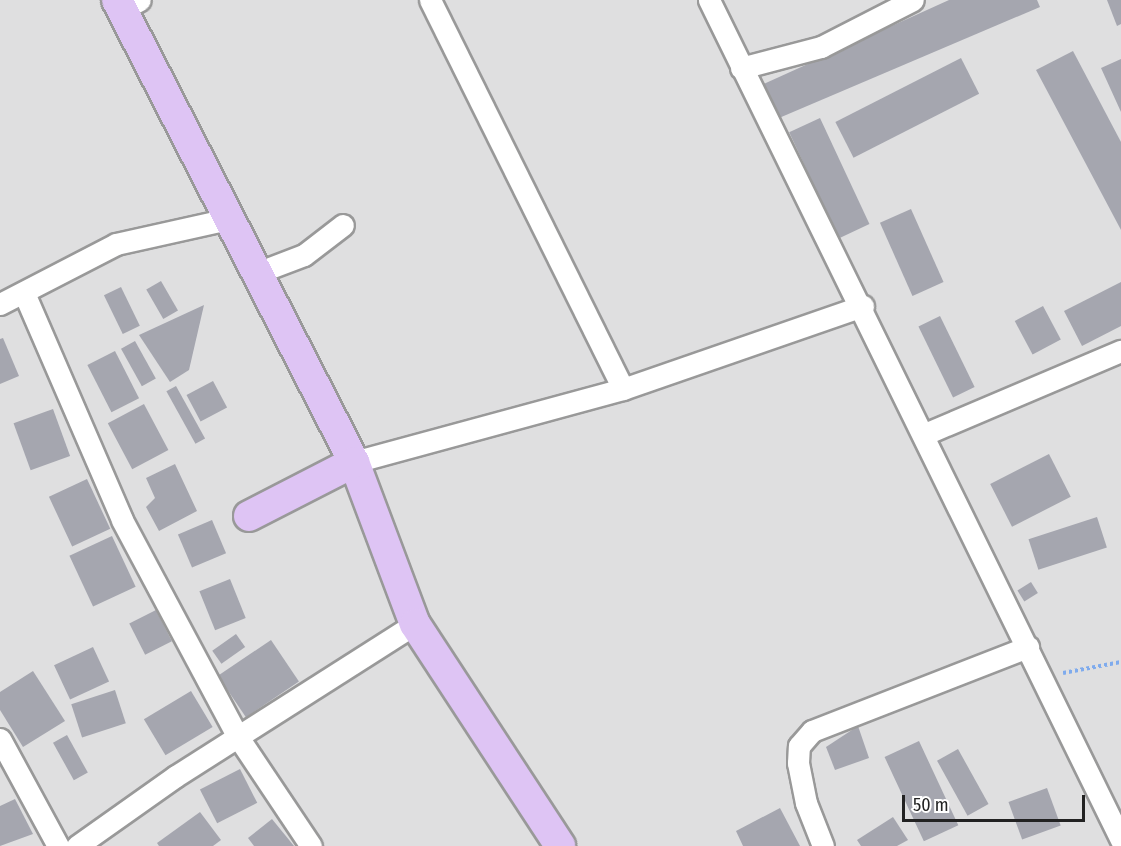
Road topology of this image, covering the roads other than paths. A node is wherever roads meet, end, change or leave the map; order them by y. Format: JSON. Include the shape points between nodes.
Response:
{"nodes":[{"id":1,"x":430,"y":0,"type":"edge"},
{"id":2,"x":709,"y":0,"type":"edge"},
{"id":3,"x":913,"y":0,"type":"edge"},
{"id":4,"x":126,"y":3,"type":"edge"},
{"id":5,"x":741,"y":68,"type":"junction"},
{"id":6,"x":229,"y":219,"type":"junction"},
{"id":7,"x":343,"y":225,"type":"dead end"},
{"id":8,"x":254,"y":274,"type":"junction"},
{"id":9,"x":24,"y":292,"type":"junction"},
{"id":10,"x":0,"y":304,"type":"edge"},
{"id":11,"x":862,"y":306,"type":"junction"},
{"id":12,"x":1121,"y":351,"type":"edge"},
{"id":13,"x":623,"y":388,"type":"junction"},
{"id":14,"x":925,"y":434,"type":"junction"},
{"id":15,"x":354,"y":462,"type":"junction"},
{"id":16,"x":249,"y":516,"type":"dead end"},
{"id":17,"x":415,"y":624,"type":"junction"},
{"id":18,"x":1028,"y":646,"type":"junction"},
{"id":19,"x":238,"y":737,"type":"junction"},
{"id":20,"x":0,"y":739,"type":"edge"},
{"id":21,"x":1121,"y":840,"type":"edge"},
{"id":22,"x":58,"y":846,"type":"edge"},
{"id":23,"x":77,"y":846,"type":"edge"},
{"id":24,"x":311,"y":846,"type":"edge"},
{"id":25,"x":560,"y":846,"type":"edge"},
{"id":26,"x":823,"y":846,"type":"edge"}],
"edges":[{"from":1,"to":13,"type":"street"},
{"from":2,"to":5,"type":"street"},
{"from":3,"to":5,"type":"street","via":[[820,47]]},
{"from":4,"to":6,"type":"street"},
{"from":5,"to":11,"type":"street"},
{"from":6,"to":8,"type":"street"},
{"from":6,"to":9,"type":"street","via":[[116,244]]},
{"from":7,"to":8,"type":"street","via":[[304,255]]},
{"from":8,"to":15,"type":"street"},
{"from":9,"to":10,"type":"street"},
{"from":9,"to":19,"type":"street","via":[[122,519]]},
{"from":11,"to":13,"type":"street"},
{"from":11,"to":14,"type":"street"},
{"from":12,"to":14,"type":"street"},
{"from":13,"to":15,"type":"street"},
{"from":14,"to":18,"type":"street"},
{"from":15,"to":16,"type":"street"},
{"from":15,"to":17,"type":"street"},
{"from":17,"to":19,"type":"street"},
{"from":17,"to":25,"type":"street"},
{"from":18,"to":21,"type":"street"},
{"from":18,"to":26,"type":"street","via":[[812,731],[799,746],[798,763],[806,804]]},
{"from":19,"to":23,"type":"street"},
{"from":19,"to":24,"type":"street"},
{"from":20,"to":22,"type":"street"}]}
